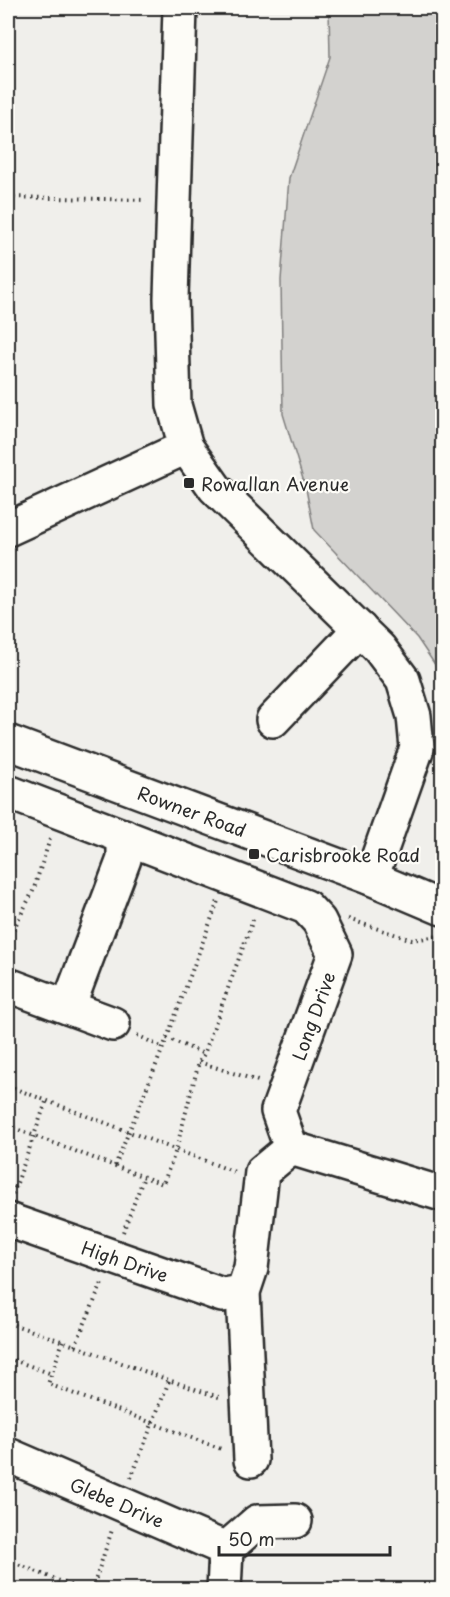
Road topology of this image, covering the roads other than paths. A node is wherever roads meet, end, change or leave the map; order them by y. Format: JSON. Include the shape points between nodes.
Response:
{"nodes":[{"id":1,"x":180,"y":8,"type":"edge"},
{"id":2,"x":186,"y":447,"type":"junction"},
{"id":3,"x":8,"y":529,"type":"edge"},
{"id":4,"x":360,"y":629,"type":"junction"},
{"id":5,"x":273,"y":720,"type":"dead end"},
{"id":6,"x":8,"y":742,"type":"edge"},
{"id":7,"x":430,"y":748,"type":"edge"},
{"id":8,"x":8,"y":792,"type":"edge"},
{"id":9,"x":124,"y":836,"type":"junction"},
{"id":10,"x":371,"y":878,"type":"junction"},
{"id":11,"x":442,"y":908,"type":"edge"},
{"id":12,"x":8,"y":985,"type":"edge"},
{"id":13,"x":68,"y":1007,"type":"junction"},
{"id":14,"x":113,"y":1024,"type":"dead end"},
{"id":15,"x":291,"y":1148,"type":"junction"},
{"id":16,"x":442,"y":1194,"type":"edge"},
{"id":17,"x":9,"y":1209,"type":"edge"},
{"id":18,"x":243,"y":1292,"type":"junction"},
{"id":19,"x":8,"y":1455,"type":"edge"},
{"id":20,"x":251,"y":1460,"type":"road end"},
{"id":21,"x":295,"y":1521,"type":"dead end"},
{"id":22,"x":226,"y":1549,"type":"junction"},
{"id":23,"x":224,"y":1590,"type":"edge"}],
"edges":[{"from":1,"to":2,"type":"street","via":[[171,298],[174,405]]},
{"from":2,"to":3,"type":"street"},
{"from":2,"to":4,"type":"street","via":[[216,488]]},
{"from":4,"to":5,"type":"street"},
{"from":4,"to":7,"type":"street","via":[[403,680],[414,716]]},
{"from":6,"to":10,"type":"street","name":"Rowner Road"},
{"from":7,"to":10,"type":"street"},
{"from":8,"to":9,"type":"street","name":"Long Drive"},
{"from":9,"to":13,"type":"street","via":[[124,859]]},
{"from":9,"to":15,"type":"street","name":"Long Drive","via":[[306,907],[319,921],[335,954],[278,1111]]},
{"from":10,"to":11,"type":"street","name":"Rowner Road"},
{"from":12,"to":13,"type":"street"},
{"from":13,"to":14,"type":"street"},
{"from":15,"to":16,"type":"street"},
{"from":15,"to":18,"type":"street","via":[[262,1172],[251,1268]]},
{"from":17,"to":18,"type":"street","name":"High Drive","via":[[222,1294]]},
{"from":18,"to":20,"type":"street"},
{"from":19,"to":22,"type":"street","name":"Glebe Drive"},
{"from":21,"to":22,"type":"street","via":[[257,1522]]},
{"from":22,"to":23,"type":"street"}]}
